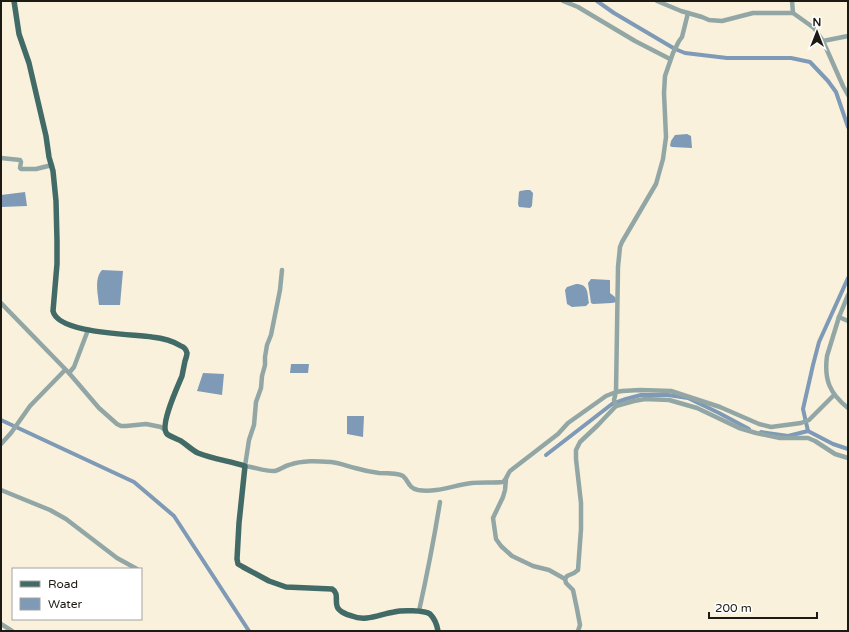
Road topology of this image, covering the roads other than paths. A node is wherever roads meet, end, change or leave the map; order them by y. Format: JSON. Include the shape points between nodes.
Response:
{"nodes":[{"id":1,"x":14,"y":1,"type":"edge"},
{"id":2,"x":563,"y":1,"type":"edge"},
{"id":3,"x":657,"y":1,"type":"edge"},
{"id":4,"x":792,"y":1,"type":"edge"},
{"id":5,"x":688,"y":13,"type":"junction"},
{"id":6,"x":792,"y":13,"type":"junction"},
{"id":7,"x":848,"y":36,"type":"edge"},
{"id":8,"x":823,"y":41,"type":"junction"},
{"id":9,"x":670,"y":59,"type":"junction"},
{"id":10,"x":848,"y":95,"type":"edge"},
{"id":11,"x":1,"y":158,"type":"edge"},
{"id":12,"x":52,"y":165,"type":"junction"},
{"id":13,"x":282,"y":270,"type":"dead end"},
{"id":14,"x":848,"y":296,"type":"edge"},
{"id":15,"x":1,"y":303,"type":"edge"},
{"id":16,"x":839,"y":318,"type":"junction"},
{"id":17,"x":848,"y":321,"type":"edge"},
{"id":18,"x":88,"y":330,"type":"junction"},
{"id":19,"x":67,"y":372,"type":"junction"},
{"id":20,"x":616,"y":392,"type":"junction"},
{"id":21,"x":834,"y":396,"type":"junction"},
{"id":22,"x":615,"y":403,"type":"junction"},
{"id":23,"x":848,"y":408,"type":"edge"},
{"id":24,"x":165,"y":430,"type":"junction"},
{"id":25,"x":1,"y":444,"type":"edge"},
{"id":26,"x":848,"y":458,"type":"edge"},
{"id":27,"x":245,"y":466,"type":"junction"},
{"id":28,"x":506,"y":479,"type":"junction"},
{"id":29,"x":1,"y":490,"type":"edge"},
{"id":30,"x":440,"y":502,"type":"dead end"},
{"id":31,"x":134,"y":568,"type":"edge"},
{"id":32,"x":565,"y":579,"type":"junction"},
{"id":33,"x":419,"y":611,"type":"junction"},
{"id":34,"x":1,"y":624,"type":"edge"},
{"id":35,"x":12,"y":631,"type":"edge"},
{"id":36,"x":438,"y":631,"type":"edge"},
{"id":37,"x":578,"y":631,"type":"edge"}],
"edges":[{"from":1,"to":12,"type":"main road","via":[[19,34],[29,63]]},
{"from":2,"to":9,"type":"street"},
{"from":3,"to":5,"type":"street"},
{"from":4,"to":6,"type":"street"},
{"from":5,"to":6,"type":"street","via":[[709,20],[722,21],[753,13]]},
{"from":5,"to":9,"type":"street","via":[[682,37]]},
{"from":6,"to":8,"type":"street","via":[[814,28]]},
{"from":7,"to":8,"type":"street"},
{"from":8,"to":10,"type":"street"},
{"from":9,"to":20,"type":"street","via":[[664,93],[666,137],[656,184],[620,247]]},
{"from":11,"to":12,"type":"street","via":[[20,160],[21,169]]},
{"from":12,"to":18,"type":"main road","via":[[57,236],[53,311],[59,320]]},
{"from":13,"to":27,"type":"street"},
{"from":14,"to":16,"type":"street"},
{"from":15,"to":19,"type":"street"},
{"from":16,"to":17,"type":"street"},
{"from":16,"to":21,"type":"street","via":[[826,356],[827,380]]},
{"from":18,"to":19,"type":"street","via":[[74,367]]},
{"from":18,"to":24,"type":"main road","via":[[158,338],[186,349],[182,375],[170,406]]},
{"from":19,"to":24,"type":"street","via":[[117,424],[146,424]]},
{"from":19,"to":25,"type":"street","via":[[30,406]]},
{"from":20,"to":21,"type":"street","via":[[671,392],[720,407],[771,427],[809,420]]},
{"from":20,"to":22,"type":"street"},
{"from":20,"to":28,"type":"street","via":[[606,396],[568,423],[558,434],[510,471]]},
{"from":21,"to":23,"type":"street"},
{"from":22,"to":26,"type":"street","via":[[645,399],[669,400],[697,408],[756,433],[780,438],[808,438],[835,454]]},
{"from":22,"to":32,"type":"street","via":[[598,425],[580,442],[576,450],[581,503],[580,553],[578,570]]},
{"from":24,"to":27,"type":"main road","via":[[167,434],[196,452]]},
{"from":27,"to":28,"type":"street","via":[[273,471],[301,462],[345,464],[353,468],[403,476],[410,486],[420,490],[503,482]]},
{"from":27,"to":33,"type":"main road","via":[[238,564],[286,587],[332,589],[336,594],[337,606],[353,617],[367,618],[394,611]]},
{"from":28,"to":32,"type":"street","via":[[503,498],[493,518],[496,539],[512,556]]},
{"from":29,"to":31,"type":"street","via":[[66,518]]},
{"from":30,"to":33,"type":"street"},
{"from":32,"to":37,"type":"street","via":[[573,590],[580,625]]},
{"from":33,"to":36,"type":"main road","via":[[430,614]]},
{"from":34,"to":35,"type":"street"}]}
